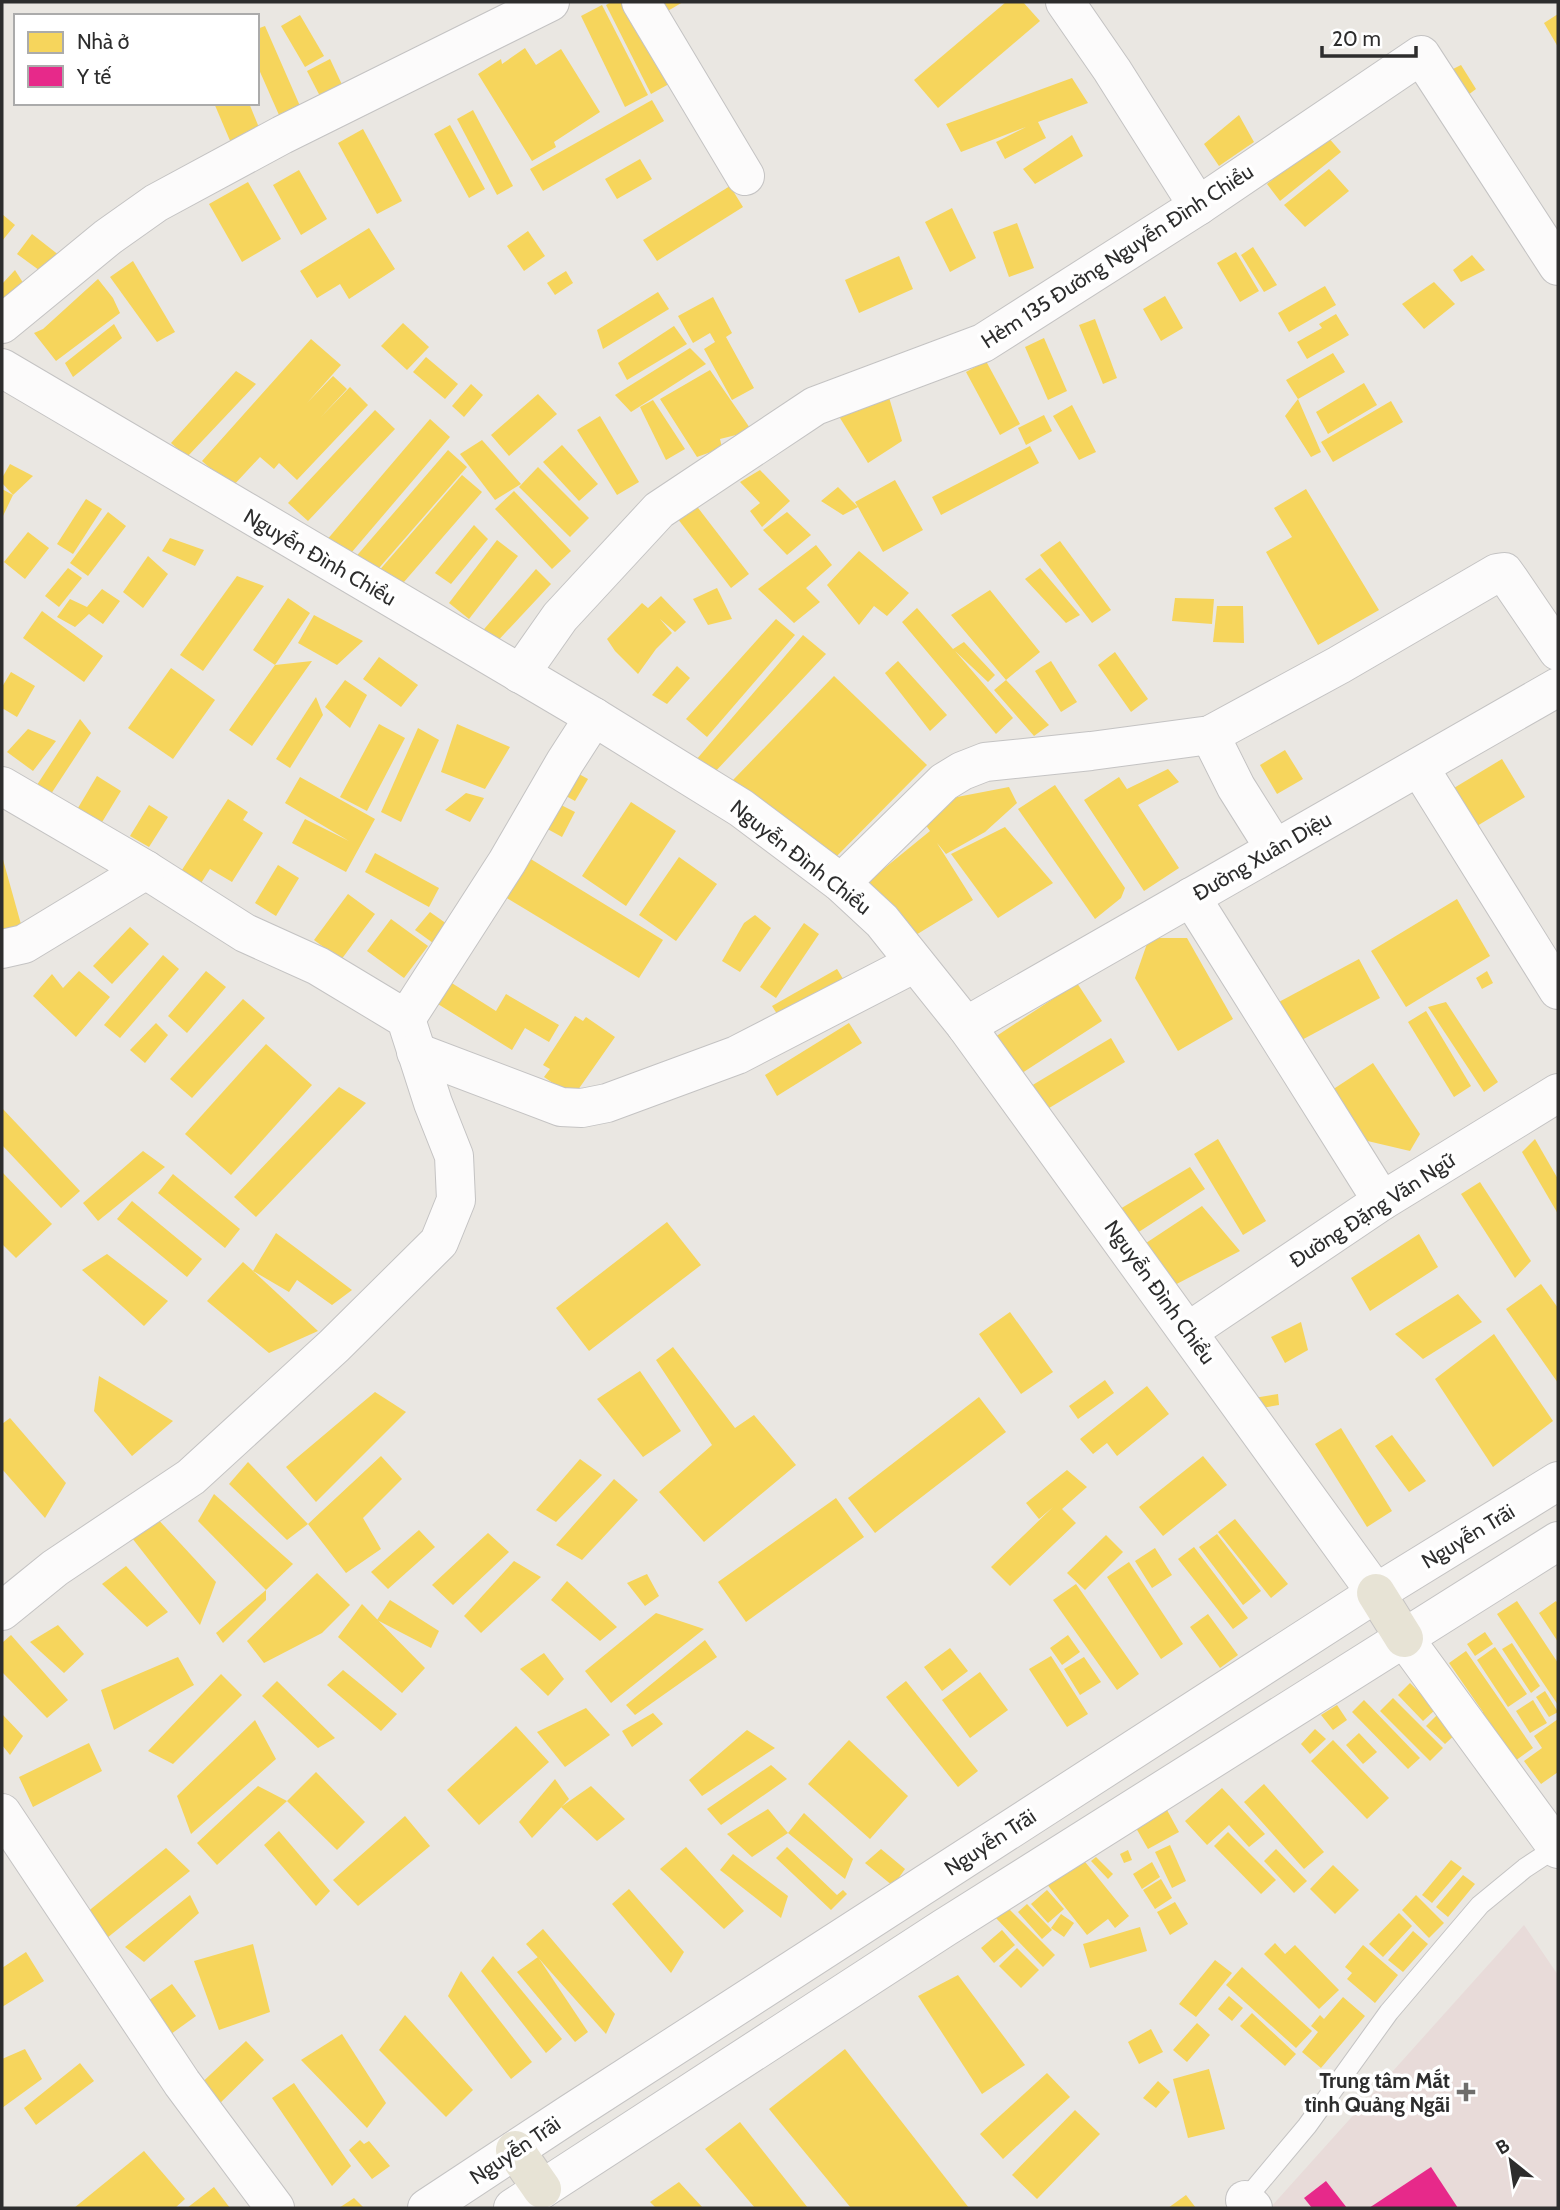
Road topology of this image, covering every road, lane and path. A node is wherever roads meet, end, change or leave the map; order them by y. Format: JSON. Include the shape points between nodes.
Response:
{"nodes":[{"id":1,"x":550,"y":2,"type":"edge"},
{"id":2,"x":642,"y":2,"type":"edge"},
{"id":3,"x":1065,"y":2,"type":"edge"},
{"id":4,"x":745,"y":176,"type":"dead end"},
{"id":5,"x":1198,"y":206,"type":"junction"},
{"id":6,"x":1558,"y":265,"type":"edge"},
{"id":7,"x":2,"y":324,"type":"edge"},
{"id":8,"x":2,"y":368,"type":"edge"},
{"id":9,"x":1558,"y":651,"type":"edge"},
{"id":10,"x":520,"y":674,"type":"junction"},
{"id":11,"x":1558,"y":687,"type":"edge"},
{"id":12,"x":594,"y":717,"type":"junction"},
{"id":13,"x":1210,"y":735,"type":"junction"},
{"id":14,"x":1419,"y":767,"type":"junction"},
{"id":15,"x":2,"y":786,"type":"edge"},
{"id":16,"x":1275,"y":849,"type":"junction"},
{"id":17,"x":146,"y":870,"type":"junction"},
{"id":18,"x":841,"y":883,"type":"junction"},
{"id":19,"x":1191,"y":897,"type":"junction"},
{"id":20,"x":2,"y":949,"type":"edge"},
{"id":21,"x":915,"y":962,"type":"junction"},
{"id":22,"x":1558,"y":990,"type":"edge"},
{"id":23,"x":967,"y":1026,"type":"junction"},
{"id":24,"x":411,"y":1036,"type":"junction"},
{"id":25,"x":1558,"y":1093,"type":"edge"},
{"id":26,"x":1382,"y":1201,"type":"junction"},
{"id":27,"x":1189,"y":1331,"type":"junction"},
{"id":28,"x":1558,"y":1482,"type":"edge"},
{"id":29,"x":1558,"y":1541,"type":"edge"},
{"id":30,"x":1376,"y":1592,"type":"junction"},
{"id":31,"x":2,"y":1611,"type":"edge"},
{"id":32,"x":1405,"y":1638,"type":"junction"},
{"id":33,"x":2,"y":1813,"type":"edge"},
{"id":34,"x":1558,"y":1847,"type":"edge"},
{"id":35,"x":515,"y":2150,"type":"junction"},
{"id":36,"x":528,"y":2199,"type":"edge"},
{"id":37,"x":1249,"y":2204,"type":"edge"},
{"id":38,"x":275,"y":2208,"type":"edge"},
{"id":39,"x":427,"y":2208,"type":"edge"}],
"edges":[{"from":1,"to":7,"type":"street","via":[[156,203]]},
{"from":2,"to":4,"type":"street"},
{"from":3,"to":5,"type":"street"},
{"from":5,"to":6,"type":"street","name":"Hẻm 135 Đường Nguyễn Đình Chiểu","via":[[1421,55]]},
{"from":5,"to":10,"type":"street","name":"Hẻm 135 Đường Nguyễn Đình Chiểu","via":[[983,343],[815,406],[659,510],[560,617]]},
{"from":8,"to":10,"type":"street","name":"Nguyễn Đình Chiểu"},
{"from":9,"to":13,"type":"street","via":[[1504,572],[1497,573]]},
{"from":10,"to":12,"type":"street","name":"Nguyễn Đình Chiểu"},
{"from":11,"to":14,"type":"street","name":"Đường Xuân Diệu"},
{"from":12,"to":18,"type":"street","name":"Nguyễn Đình Chiểu","via":[[741,808]]},
{"from":12,"to":24,"type":"street"},
{"from":13,"to":16,"type":"street"},
{"from":13,"to":18,"type":"street","via":[[985,762],[962,771],[944,782]]},
{"from":14,"to":16,"type":"street","name":"Đường Xuân Diệu"},
{"from":14,"to":22,"type":"street"},
{"from":15,"to":17,"type":"street"},
{"from":16,"to":19,"type":"street","name":"Đường Xuân Diệu"},
{"from":17,"to":20,"type":"street","via":[[24,944]]},
{"from":17,"to":24,"type":"street","via":[[245,933],[318,966]]},
{"from":18,"to":21,"type":"street","name":"Nguyễn Đình Chiểu","via":[[882,921]]},
{"from":19,"to":23,"type":"street","name":"Đường Xuân Diệu"},
{"from":19,"to":26,"type":"street"},
{"from":21,"to":23,"type":"street","name":"Nguyễn Đình Chiểu"},
{"from":21,"to":24,"type":"street","via":[[737,1055],[582,1108],[561,1107]]},
{"from":23,"to":27,"type":"street","name":"Nguyễn Đình Chiểu"},
{"from":24,"to":31,"type":"street","via":[[454,1156],[456,1200],[439,1241],[334,1346],[191,1477],[55,1568]]},
{"from":25,"to":26,"type":"street","name":"Đường Đặng Văn Ngữ"},
{"from":26,"to":27,"type":"street","name":"Đường Đặng Văn Ngữ"},
{"from":27,"to":30,"type":"street","name":"Nguyễn Đình Chiểu"},
{"from":28,"to":30,"type":"street","name":"Nguyễn Trãi"},
{"from":29,"to":32,"type":"street"},
{"from":30,"to":32,"type":"main road"},
{"from":30,"to":35,"type":"street","name":"Nguyễn Trãi"},
{"from":32,"to":34,"type":"street"},
{"from":32,"to":36,"type":"street","via":[[944,1928]]},
{"from":33,"to":38,"type":"street","via":[[182,2083]]},
{"from":34,"to":37,"type":"lane","via":[[1480,1905],[1389,2012]]},
{"from":35,"to":36,"type":"main road"},
{"from":35,"to":39,"type":"street","name":"Nguyễn Trãi"}]}
